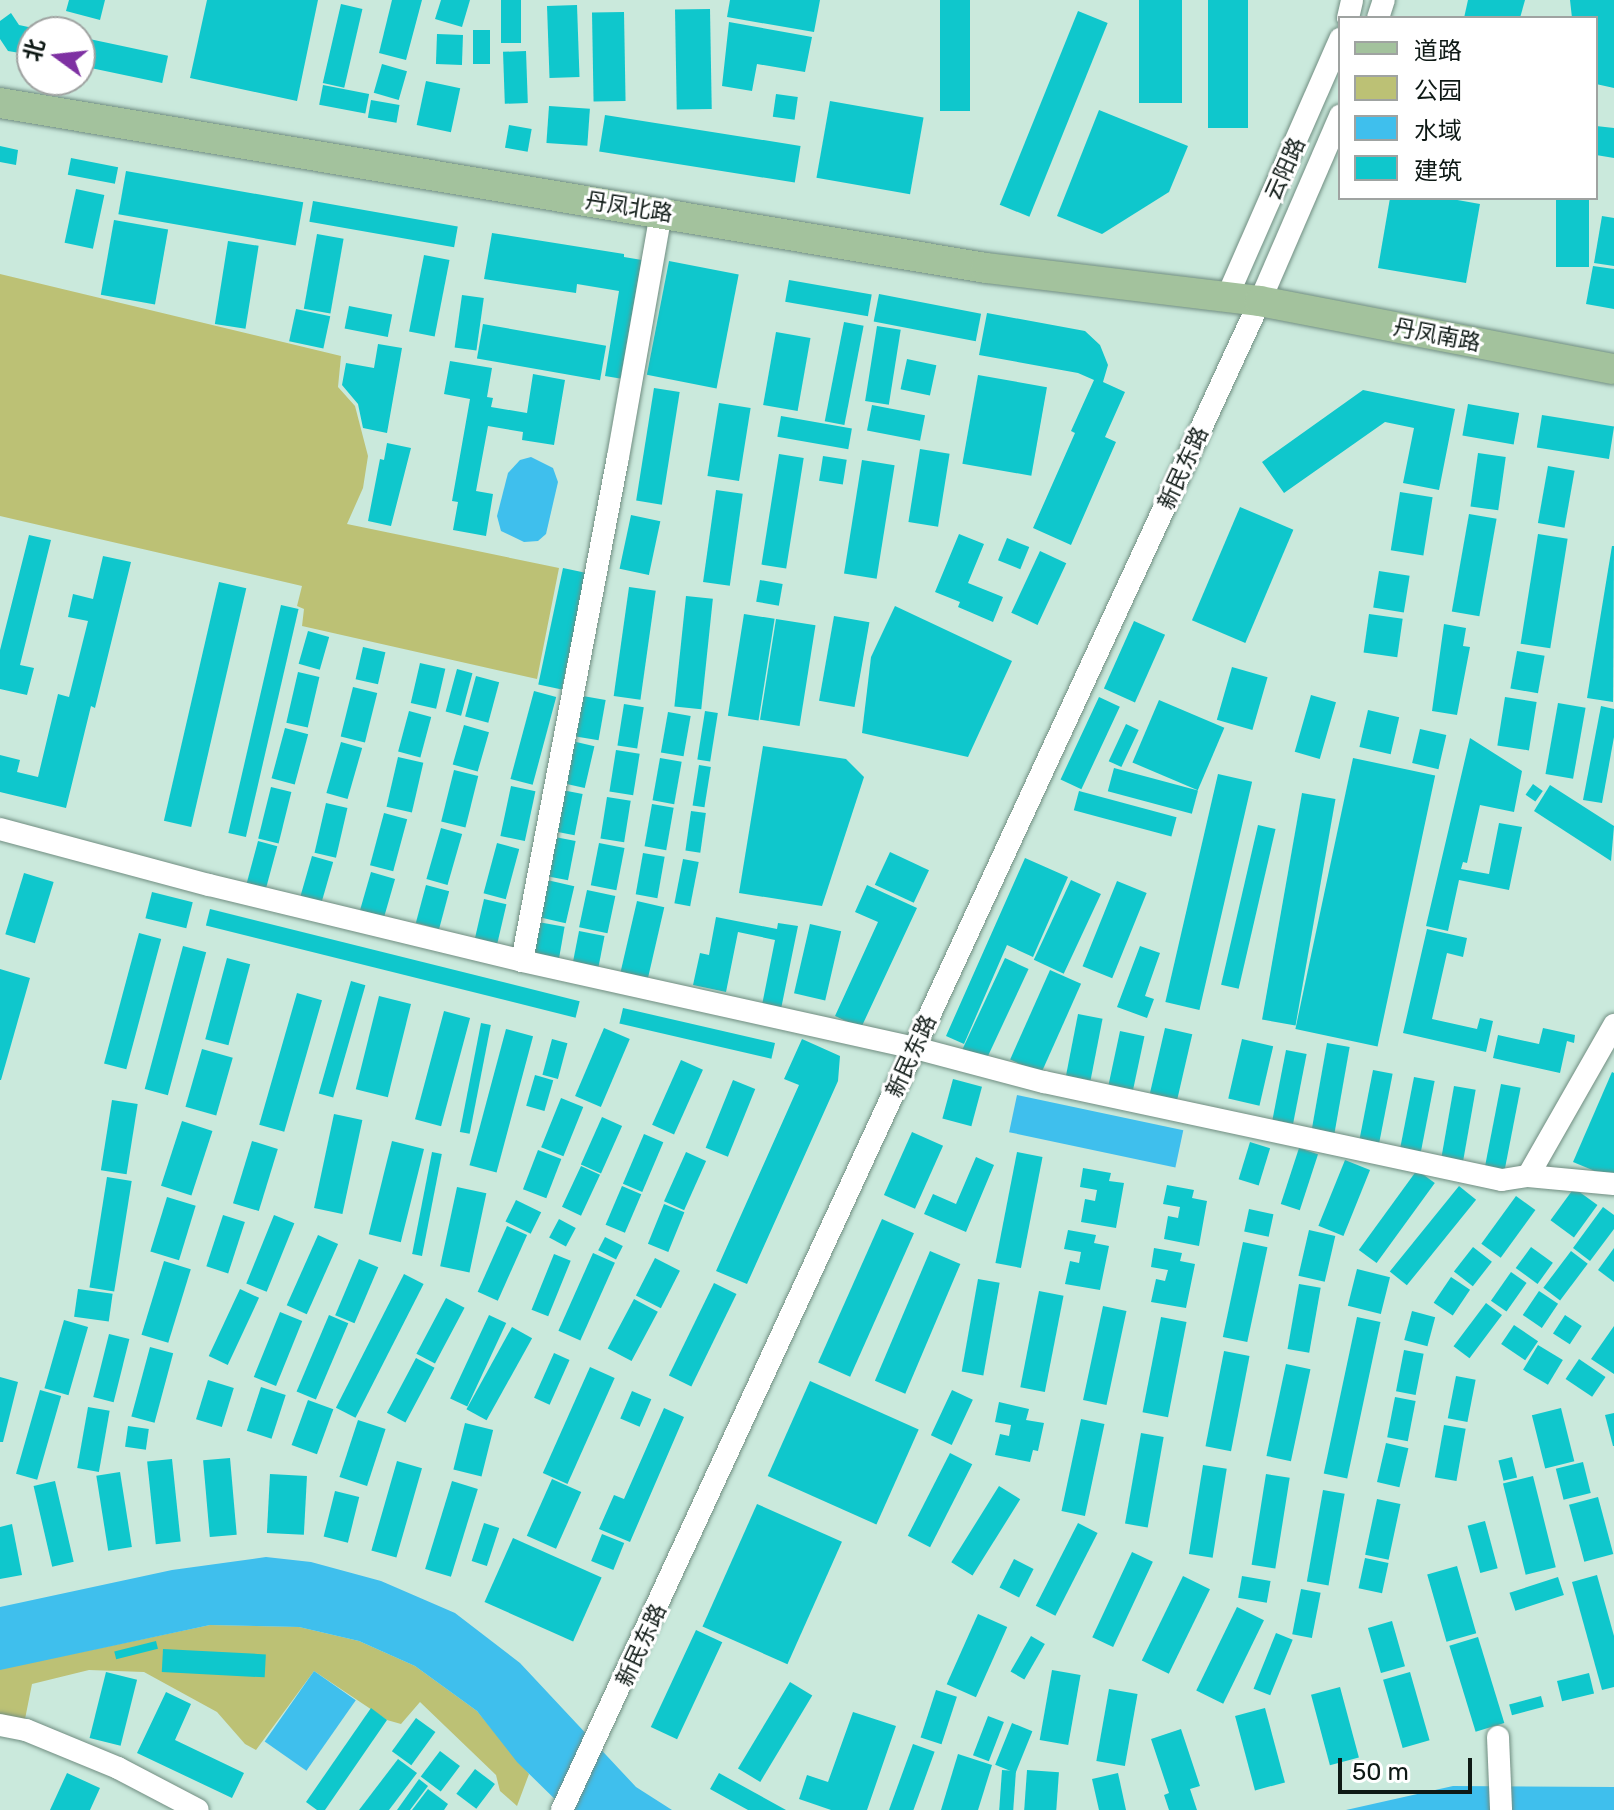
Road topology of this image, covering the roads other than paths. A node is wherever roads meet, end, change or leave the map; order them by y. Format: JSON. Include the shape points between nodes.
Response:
{"nodes":[{"id":1,"x":1338,"y":44,"type":"edge"},
{"id":2,"x":0,"y":103,"type":"edge"},
{"id":3,"x":1338,"y":121,"type":"edge"},
{"id":4,"x":661,"y":213,"type":"junction"},
{"id":5,"x":1227,"y":297,"type":"junction"},
{"id":6,"x":1260,"y":301,"type":"junction"},
{"id":7,"x":1614,"y":369,"type":"edge"},
{"id":8,"x":0,"y":829,"type":"edge"},
{"id":9,"x":522,"y":961,"type":"junction"},
{"id":10,"x":1614,"y":1025,"type":"edge"},
{"id":11,"x":915,"y":1048,"type":"junction"},
{"id":12,"x":1528,"y":1176,"type":"junction"},
{"id":13,"x":1614,"y":1184,"type":"edge"},
{"id":14,"x":0,"y":1725,"type":"edge"},
{"id":15,"x":1498,"y":1737,"type":"dead end"},
{"id":16,"x":198,"y":1810,"type":"edge"},
{"id":17,"x":562,"y":1810,"type":"edge"},
{"id":18,"x":1501,"y":1810,"type":"edge"}],
"edges":[{"from":1,"to":5,"type":"street","name":"云阳路"},
{"from":2,"to":4,"type":"main road","name":"丹凤北路"},
{"from":3,"to":6,"type":"street","name":"云阳路"},
{"from":4,"to":5,"type":"main road","name":"丹凤北路","via":[[986,268]]},
{"from":4,"to":9,"type":"street"},
{"from":5,"to":6,"type":"main road","name":"丹凤北路"},
{"from":6,"to":7,"type":"main road","name":"丹凤南路"},
{"from":6,"to":11,"type":"street","name":"新民东路"},
{"from":8,"to":9,"type":"street"},
{"from":9,"to":11,"type":"street"},
{"from":10,"to":12,"type":"street"},
{"from":11,"to":12,"type":"street","via":[[1044,1082],[1502,1180]]},
{"from":11,"to":17,"type":"street","name":"新民东路"},
{"from":12,"to":13,"type":"street"},
{"from":14,"to":16,"type":"street","via":[[26,1730],[118,1768]]},
{"from":15,"to":18,"type":"street"}]}
